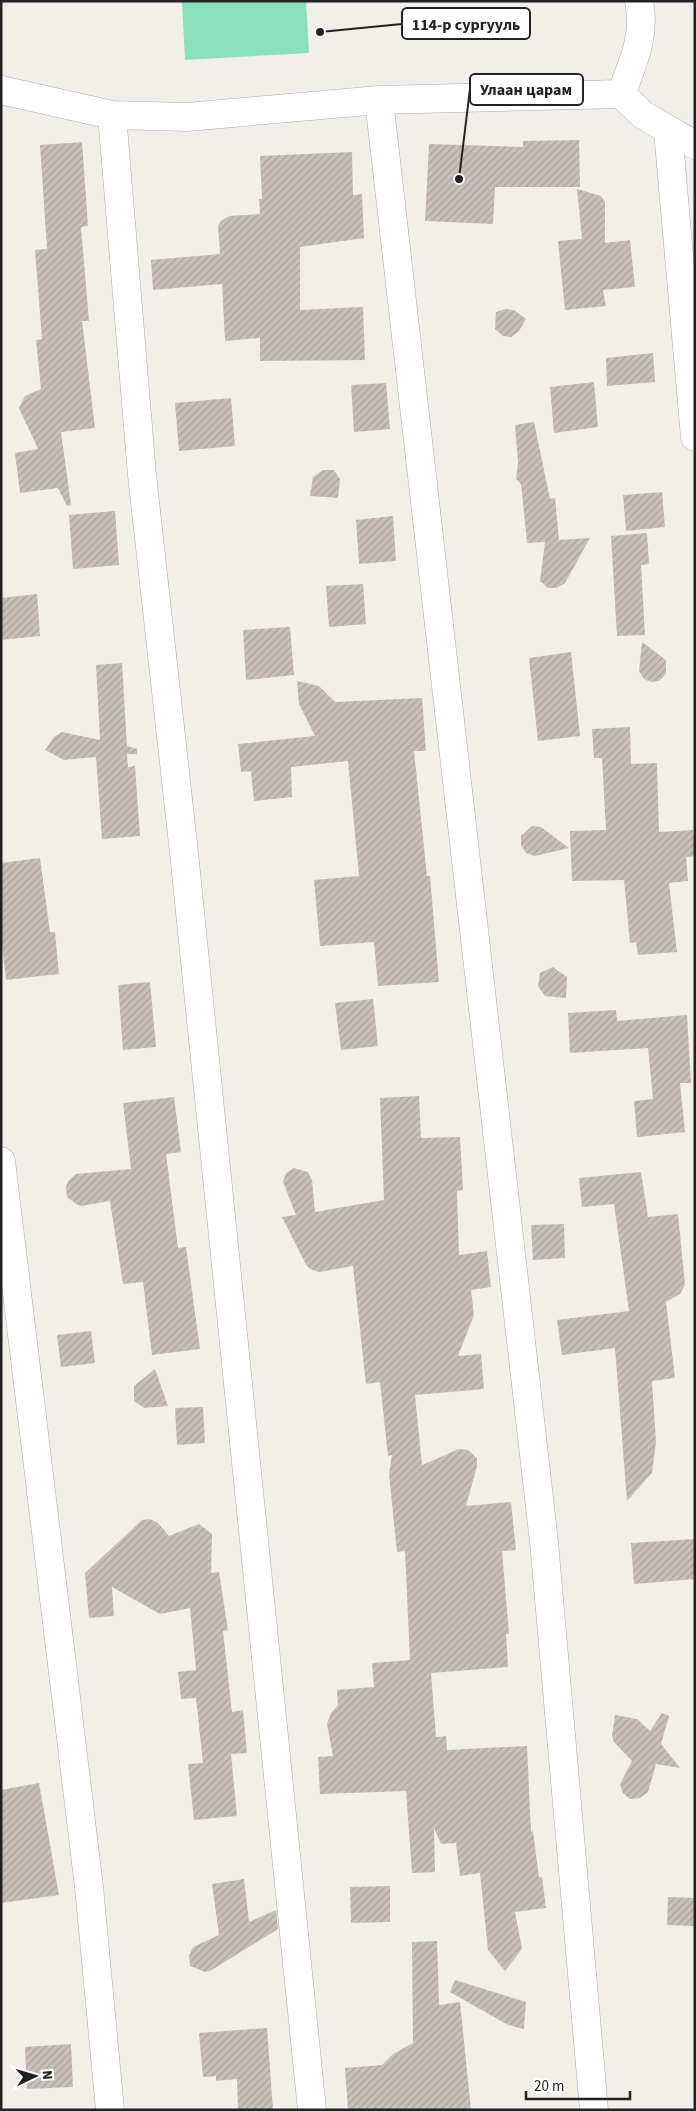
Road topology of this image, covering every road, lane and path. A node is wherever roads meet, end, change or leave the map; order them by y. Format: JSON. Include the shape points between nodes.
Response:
{"nodes":[{"id":1,"x":639,"y":1,"type":"edge"},
{"id":2,"x":1,"y":90,"type":"edge"},
{"id":3,"x":621,"y":94,"type":"junction"},
{"id":4,"x":379,"y":100,"type":"junction"},
{"id":5,"x":112,"y":115,"type":"junction"},
{"id":6,"x":668,"y":131,"type":"junction"},
{"id":7,"x":695,"y":145,"type":"edge"},
{"id":8,"x":695,"y":438,"type":"edge"},
{"id":9,"x":1,"y":1161,"type":"edge"},
{"id":10,"x":110,"y":2110,"type":"edge"},
{"id":11,"x":312,"y":2110,"type":"edge"},
{"id":12,"x":594,"y":2110,"type":"edge"}],
"edges":[{"from":1,"to":3,"type":"street","via":[[640,42]]},
{"from":2,"to":5,"type":"street"},
{"from":3,"to":4,"type":"street"},
{"from":3,"to":6,"type":"street","via":[[643,115]]},
{"from":4,"to":5,"type":"street","via":[[187,117]]},
{"from":4,"to":12,"type":"street","via":[[544,1542]]},
{"from":5,"to":11,"type":"street","via":[[142,475],[184,853]]},
{"from":6,"to":7,"type":"street"},
{"from":6,"to":8,"type":"street"},
{"from":9,"to":10,"type":"street","via":[[89,1886]]}]}
